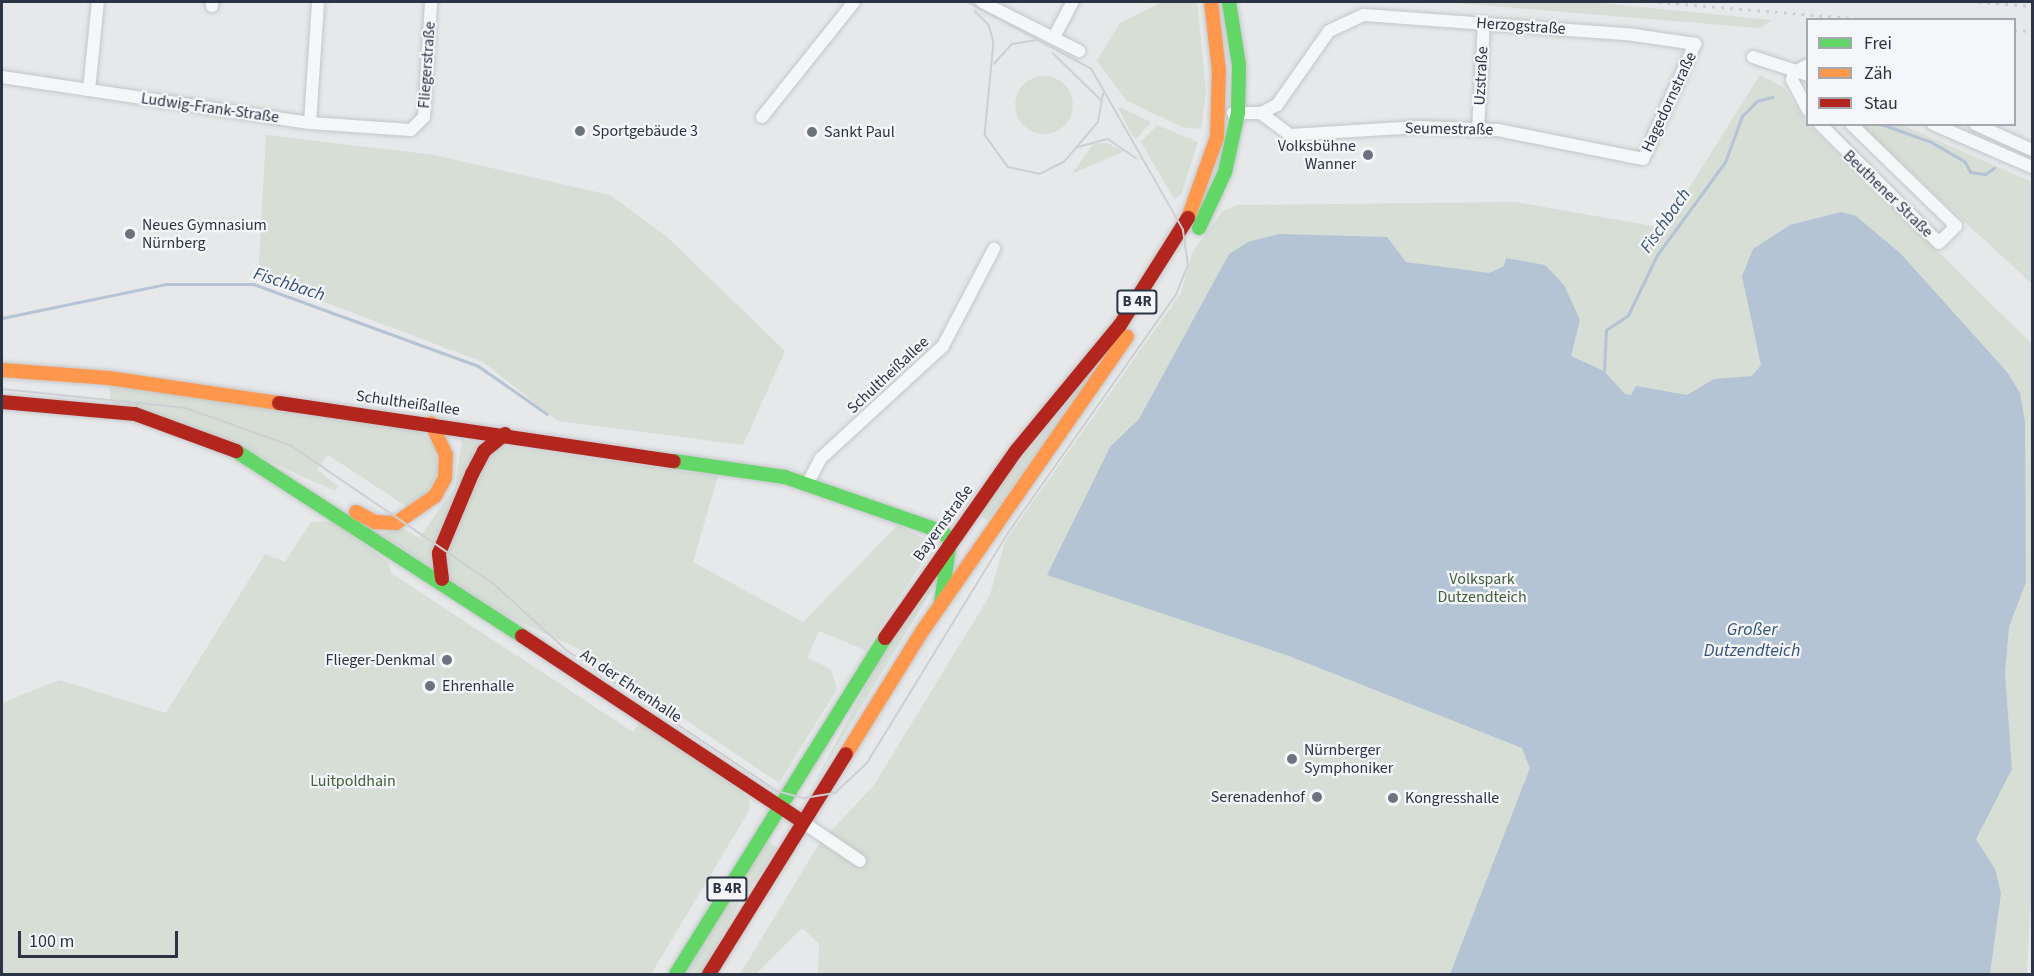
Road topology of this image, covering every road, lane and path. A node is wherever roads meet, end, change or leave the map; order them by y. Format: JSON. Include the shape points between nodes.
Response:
{"nodes":[{"id":1,"x":98,"y":2,"type":"edge"},
{"id":2,"x":318,"y":2,"type":"edge"},
{"id":3,"x":431,"y":2,"type":"edge"},
{"id":4,"x":854,"y":2,"type":"edge"},
{"id":5,"x":982,"y":2,"type":"edge"},
{"id":6,"x":1073,"y":2,"type":"edge"},
{"id":7,"x":1211,"y":2,"type":"edge"},
{"id":8,"x":1229,"y":2,"type":"edge"},
{"id":9,"x":1484,"y":23,"type":"junction"},
{"id":10,"x":1054,"y":37,"type":"junction"},
{"id":11,"x":1695,"y":44,"type":"joint"},
{"id":12,"x":1079,"y":51,"type":"dead end"},
{"id":13,"x":1806,"y":64,"type":"edge"},
{"id":14,"x":1806,"y":65,"type":"edge"},
{"id":15,"x":1794,"y":72,"type":"junction"},
{"id":16,"x":1806,"y":75,"type":"edge"},
{"id":17,"x":2,"y":77,"type":"edge"},
{"id":18,"x":89,"y":90,"type":"junction"},
{"id":19,"x":1806,"y":107,"type":"edge"},
{"id":20,"x":1219,"y":111,"type":"junction"},
{"id":21,"x":1238,"y":113,"type":"junction"},
{"id":22,"x":1261,"y":113,"type":"junction"},
{"id":23,"x":762,"y":117,"type":"dead end"},
{"id":24,"x":310,"y":123,"type":"junction"},
{"id":25,"x":1822,"y":126,"type":"edge"},
{"id":26,"x":1853,"y":126,"type":"edge"},
{"id":27,"x":1938,"y":126,"type":"edge"},
{"id":28,"x":1979,"y":126,"type":"edge"},
{"id":29,"x":418,"y":128,"type":"joint"},
{"id":30,"x":1478,"y":129,"type":"junction"},
{"id":31,"x":2032,"y":150,"type":"edge"},
{"id":32,"x":1643,"y":159,"type":"joint"},
{"id":33,"x":2032,"y":166,"type":"edge"},
{"id":34,"x":994,"y":249,"type":"dead end"},
{"id":35,"x":2,"y":370,"type":"edge"},
{"id":36,"x":2,"y":402,"type":"edge"},
{"id":37,"x":431,"y":423,"type":"junction"},
{"id":38,"x":505,"y":434,"type":"junction"},
{"id":39,"x":808,"y":483,"type":"junction"},
{"id":40,"x":326,"y":503,"type":"junction"},
{"id":41,"x":950,"y":540,"type":"junction"},
{"id":42,"x":442,"y":579,"type":"junction"},
{"id":43,"x":941,"y":603,"type":"junction"},
{"id":44,"x":817,"y":741,"type":"junction"},
{"id":45,"x":778,"y":804,"type":"junction"},
{"id":46,"x":801,"y":821,"type":"junction"},
{"id":47,"x":860,"y":861,"type":"dead end"},
{"id":48,"x":725,"y":893,"type":"junction"},
{"id":49,"x":747,"y":910,"type":"junction"},
{"id":50,"x":676,"y":975,"type":"edge"},
{"id":51,"x":709,"y":975,"type":"edge"}],
"edges":[{"from":1,"to":18,"type":"street"},
{"from":2,"to":24,"type":"street"},
{"from":3,"to":29,"type":"street","name":"Fliegerstraße","via":[[424,117]]},
{"from":4,"to":23,"type":"street"},
{"from":5,"to":10,"type":"street"},
{"from":6,"to":10,"type":"street"},
{"from":7,"to":20,"type":"main road","number":"B 4R"},
{"from":8,"to":21,"type":"main road","number":"B 4R","via":[[1239,65]]},
{"from":9,"to":11,"type":"street","name":"Herzogstraße"},
{"from":9,"to":22,"type":"street","name":"Herzogstraße","via":[[1374,15],[1347,19],[1329,32],[1284,99]]},
{"from":9,"to":30,"type":"street","name":"Uzstraße"},
{"from":10,"to":12,"type":"street"},
{"from":11,"to":32,"type":"street","name":"Hagedornstraße"},
{"from":13,"to":15,"type":"street","via":[[1753,57]]},
{"from":14,"to":15,"type":"street"},
{"from":15,"to":16,"type":"street"},
{"from":15,"to":19,"type":"street","via":[[1794,88]]},
{"from":17,"to":18,"type":"street","name":"Ludwig-Frank-Straße"},
{"from":18,"to":24,"type":"street","name":"Ludwig-Frank-Straße"},
{"from":20,"to":21,"type":"street"},
{"from":20,"to":41,"type":"main road","name":"Bayernstraße","number":"B 4R","via":[[1208,176],[1180,236],[1102,348]]},
{"from":21,"to":22,"type":"street"},
{"from":21,"to":43,"type":"main road","number":"B 4R","via":[[1222,181],[1188,247]]},
{"from":22,"to":30,"type":"street","name":"Seumestraße","via":[[1290,135]]},
{"from":24,"to":29,"type":"street","name":"Ludwig-Frank-Straße"},
{"from":25,"to":26,"type":"street","name":"Beuthener Straße","via":[[1939,243],[1956,226]]},
{"from":27,"to":33,"type":"street"},
{"from":28,"to":31,"type":"street"},
{"from":30,"to":32,"type":"street","name":"Seumestraße"},
{"from":34,"to":39,"type":"street","name":"Schultheißallee","via":[[944,346],[820,459]]},
{"from":35,"to":37,"type":"main road","name":"Schultheißallee","via":[[109,378]]},
{"from":36,"to":40,"type":"main road","via":[[87,405],[177,426],[252,457]]},
{"from":37,"to":38,"type":"main road","name":"Schultheißallee"},
{"from":37,"to":40,"type":"main road","via":[[443,440],[446,471],[435,496],[418,512],[386,525],[345,505]]},
{"from":38,"to":39,"type":"main road","name":"Schultheißallee","via":[[741,468]]},
{"from":38,"to":42,"type":"main road","via":[[484,451],[472,474],[439,553]]},
{"from":39,"to":41,"type":"main road","name":"Schultheißallee","via":[[925,522]]},
{"from":40,"to":42,"type":"main road"},
{"from":41,"to":43,"type":"main road"},
{"from":41,"to":44,"type":"main road","name":"Bayernstraße","number":"B 4R"},
{"from":42,"to":45,"type":"main road","name":"An der Ehrenhalle"},
{"from":43,"to":46,"type":"main road","number":"B 4R"},
{"from":44,"to":45,"type":"main road","name":"Bayernstraße","number":"B 4R"},
{"from":44,"to":46,"type":"main road","number":"B 4R","via":[[817,762],[808,779]]},
{"from":45,"to":46,"type":"main road","name":"An der Ehrenhalle"},
{"from":45,"to":48,"type":"main road","name":"Bayernstraße","number":"B 4R"},
{"from":46,"to":47,"type":"street"},
{"from":46,"to":49,"type":"main road","number":"B 4R"},
{"from":48,"to":49,"type":"main road","via":[[739,896]]},
{"from":48,"to":50,"type":"main road","name":"Bayernstraße","number":"B 4R"},
{"from":49,"to":51,"type":"main road","number":"B 4R"}]}
